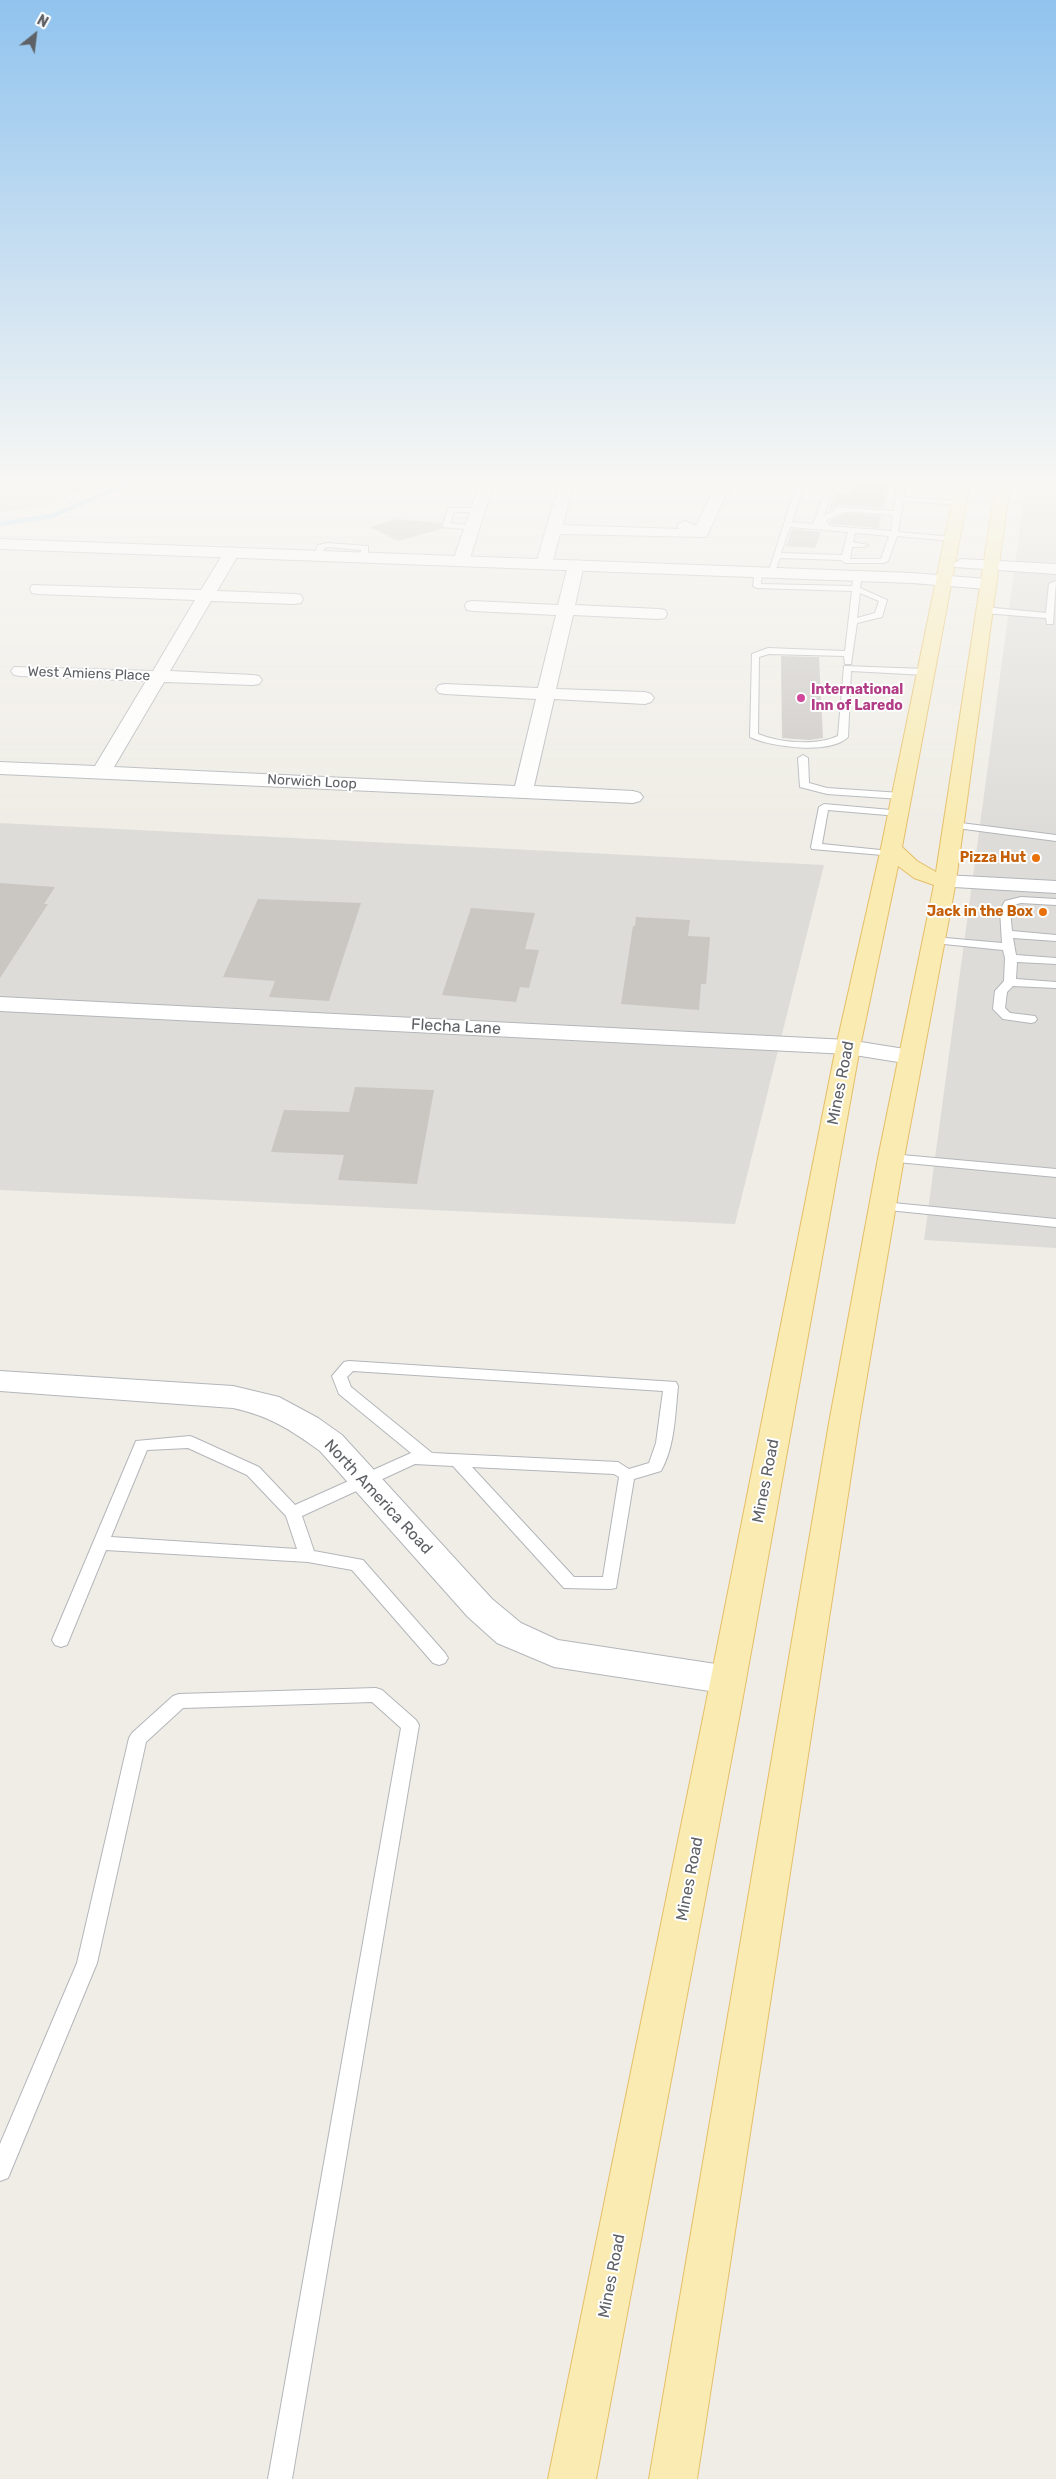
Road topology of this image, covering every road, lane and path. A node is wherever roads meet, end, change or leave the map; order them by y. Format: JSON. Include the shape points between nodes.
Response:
{"nodes":[{"id":1,"x":204,"y":599,"type":"edge"},
{"id":2,"x":287,"y":599,"type":"edge"},
{"id":3,"x":294,"y":599,"type":"dead end"},
{"id":4,"x":568,"y":599,"type":"edge"},
{"id":5,"x":851,"y":599,"type":"edge"},
{"id":6,"x":882,"y":599,"type":"edge"},
{"id":7,"x":940,"y":599,"type":"edge"},
{"id":8,"x":985,"y":599,"type":"edge"},
{"id":9,"x":1028,"y":599,"type":"edge"},
{"id":10,"x":473,"y":606,"type":"dead end"},
{"id":11,"x":1053,"y":606,"type":"edge"},
{"id":12,"x":565,"y":610,"type":"junction"},
{"id":13,"x":659,"y":614,"type":"dead end"},
{"id":14,"x":852,"y":622,"type":"junction"},
{"id":15,"x":848,"y":654,"type":"junction"},
{"id":16,"x":847,"y":668,"type":"junction"},
{"id":17,"x":20,"y":671,"type":"dead end"},
{"id":18,"x":926,"y":672,"type":"junction"},
{"id":19,"x":158,"y":676,"type":"junction"},
{"id":20,"x":253,"y":680,"type":"dead end"},
{"id":21,"x":445,"y":690,"type":"dead end"},
{"id":22,"x":546,"y":694,"type":"junction"},
{"id":23,"x":645,"y":698,"type":"dead end"},
{"id":24,"x":803,"y":758,"type":"dead end"},
{"id":25,"x":0,"y":768,"type":"edge"},
{"id":26,"x":101,"y":773,"type":"junction"},
{"id":27,"x":523,"y":792,"type":"junction"},
{"id":28,"x":633,"y":797,"type":"dead end"},
{"id":29,"x":900,"y":804,"type":"junction"},
{"id":30,"x":953,"y":825,"type":"junction"},
{"id":31,"x":1056,"y":838,"type":"edge"},
{"id":32,"x":891,"y":851,"type":"junction"},
{"id":33,"x":945,"y":881,"type":"junction"},
{"id":34,"x":1056,"y":886,"type":"edge"},
{"id":35,"x":1056,"y":902,"type":"edge"},
{"id":36,"x":1007,"y":934,"type":"junction"},
{"id":37,"x":1056,"y":938,"type":"edge"},
{"id":38,"x":934,"y":940,"type":"junction"},
{"id":39,"x":1009,"y":953,"type":"junction"},
{"id":40,"x":1056,"y":961,"type":"edge"},
{"id":41,"x":1010,"y":982,"type":"junction"},
{"id":42,"x":1056,"y":985,"type":"edge"},
{"id":43,"x":0,"y":1004,"type":"edge"},
{"id":44,"x":1031,"y":1019,"type":"dead end"},
{"id":45,"x":848,"y":1047,"type":"junction"},
{"id":46,"x":911,"y":1057,"type":"junction"},
{"id":47,"x":892,"y":1158,"type":"junction"},
{"id":48,"x":1056,"y":1173,"type":"edge"},
{"id":49,"x":883,"y":1206,"type":"junction"},
{"id":50,"x":1056,"y":1223,"type":"edge"},
{"id":51,"x":0,"y":1381,"type":"edge"},
{"id":52,"x":429,"y":1459,"type":"junction"},
{"id":53,"x":456,"y":1459,"type":"junction"},
{"id":54,"x":627,"y":1475,"type":"junction"},
{"id":55,"x":365,"y":1479,"type":"junction"},
{"id":56,"x":293,"y":1512,"type":"junction"},
{"id":57,"x":101,"y":1543,"type":"junction"},
{"id":58,"x":308,"y":1556,"type":"junction"},
{"id":59,"x":61,"y":1640,"type":"dead end"},
{"id":60,"x":439,"y":1658,"type":"dead end"},
{"id":61,"x":729,"y":1680,"type":"junction"},
{"id":62,"x":0,"y":2170,"type":"edge"},
{"id":63,"x":280,"y":2479,"type":"edge"},
{"id":64,"x":572,"y":2479,"type":"edge"},
{"id":65,"x":673,"y":2479,"type":"edge"}],
"edges":[{"from":1,"to":19,"type":"street"},
{"from":2,"to":3,"type":"street"},
{"from":4,"to":12,"type":"street"},
{"from":5,"to":14,"type":"lane"},
{"from":6,"to":14,"type":"lane","via":[[879,615]]},
{"from":7,"to":18,"type":"main road","name":"Mines Road"},
{"from":8,"to":30,"type":"main road"},
{"from":9,"to":11,"type":"lane"},
{"from":10,"to":12,"type":"street"},
{"from":12,"to":13,"type":"street"},
{"from":12,"to":22,"type":"street"},
{"from":14,"to":15,"type":"lane"},
{"from":15,"to":16,"type":"lane"},
{"from":15,"to":16,"type":"lane","via":[[768,651],[755,656],[753,735],[760,740],[780,742],[838,741],[843,736]]},
{"from":16,"to":18,"type":"lane"},
{"from":17,"to":19,"type":"street","name":"West Amiens Place"},
{"from":18,"to":29,"type":"main road","name":"Mines Road"},
{"from":19,"to":20,"type":"street","name":"West Amiens Place"},
{"from":19,"to":26,"type":"street"},
{"from":21,"to":22,"type":"street"},
{"from":22,"to":23,"type":"street"},
{"from":22,"to":27,"type":"street"},
{"from":24,"to":29,"type":"lane","via":[[804,785]]},
{"from":25,"to":26,"type":"street","name":"Norwich Loop"},
{"from":26,"to":27,"type":"street","name":"Norwich Loop"},
{"from":27,"to":28,"type":"street","name":"Norwich Loop"},
{"from":29,"to":32,"type":"main road","name":"Mines Road"},
{"from":29,"to":32,"type":"lane","via":[[824,807],[815,851]]},
{"from":30,"to":31,"type":"lane"},
{"from":30,"to":33,"type":"main road"},
{"from":32,"to":33,"type":"main road","via":[[924,877]]},
{"from":32,"to":45,"type":"main road","name":"Mines Road"},
{"from":33,"to":34,"type":"street"},
{"from":33,"to":38,"type":"main road"},
{"from":35,"to":36,"type":"lane","via":[[1021,900],[1009,903],[1006,910]]},
{"from":36,"to":37,"type":"lane"},
{"from":36,"to":39,"type":"lane"},
{"from":38,"to":39,"type":"lane"},
{"from":38,"to":46,"type":"main road"},
{"from":39,"to":40,"type":"lane"},
{"from":39,"to":41,"type":"lane"},
{"from":41,"to":42,"type":"lane"},
{"from":41,"to":44,"type":"lane","via":[[1001,991],[999,1009],[1008,1016]]},
{"from":43,"to":45,"type":"street","name":"Flecha Lane"},
{"from":45,"to":46,"type":"street","name":"Flecha Lane"},
{"from":45,"to":61,"type":"main road","name":"Mines Road"},
{"from":46,"to":47,"type":"main road"},
{"from":47,"to":48,"type":"lane"},
{"from":47,"to":49,"type":"main road"},
{"from":49,"to":50,"type":"lane"},
{"from":49,"to":65,"type":"main road","via":[[844,1422]]},
{"from":51,"to":55,"type":"street","name":"North America Road","via":[[233,1397],[268,1405],[332,1443]]},
{"from":52,"to":53,"type":"lane"},
{"from":52,"to":54,"type":"lane","via":[[344,1390],[339,1376],[349,1366],[670,1386],[664,1443],[655,1467]]},
{"from":52,"to":55,"type":"lane","via":[[413,1458]]},
{"from":53,"to":54,"type":"lane","via":[[618,1468]]},
{"from":53,"to":54,"type":"lane","via":[[570,1583],[610,1583]]},
{"from":55,"to":56,"type":"lane"},
{"from":55,"to":61,"type":"street","name":"North America Road","via":[[480,1608],[509,1633],[554,1654]]},
{"from":56,"to":57,"type":"lane","via":[[253,1470],[190,1442],[141,1445]]},
{"from":56,"to":58,"type":"lane"},
{"from":57,"to":58,"type":"lane"},
{"from":57,"to":59,"type":"lane"},
{"from":58,"to":60,"type":"lane","via":[[357,1565]]},
{"from":61,"to":64,"type":"main road","name":"Mines Road"},
{"from":62,"to":63,"type":"lane","via":[[87,1963],[138,1738],[179,1700],[376,1695],[410,1725]]}]}
